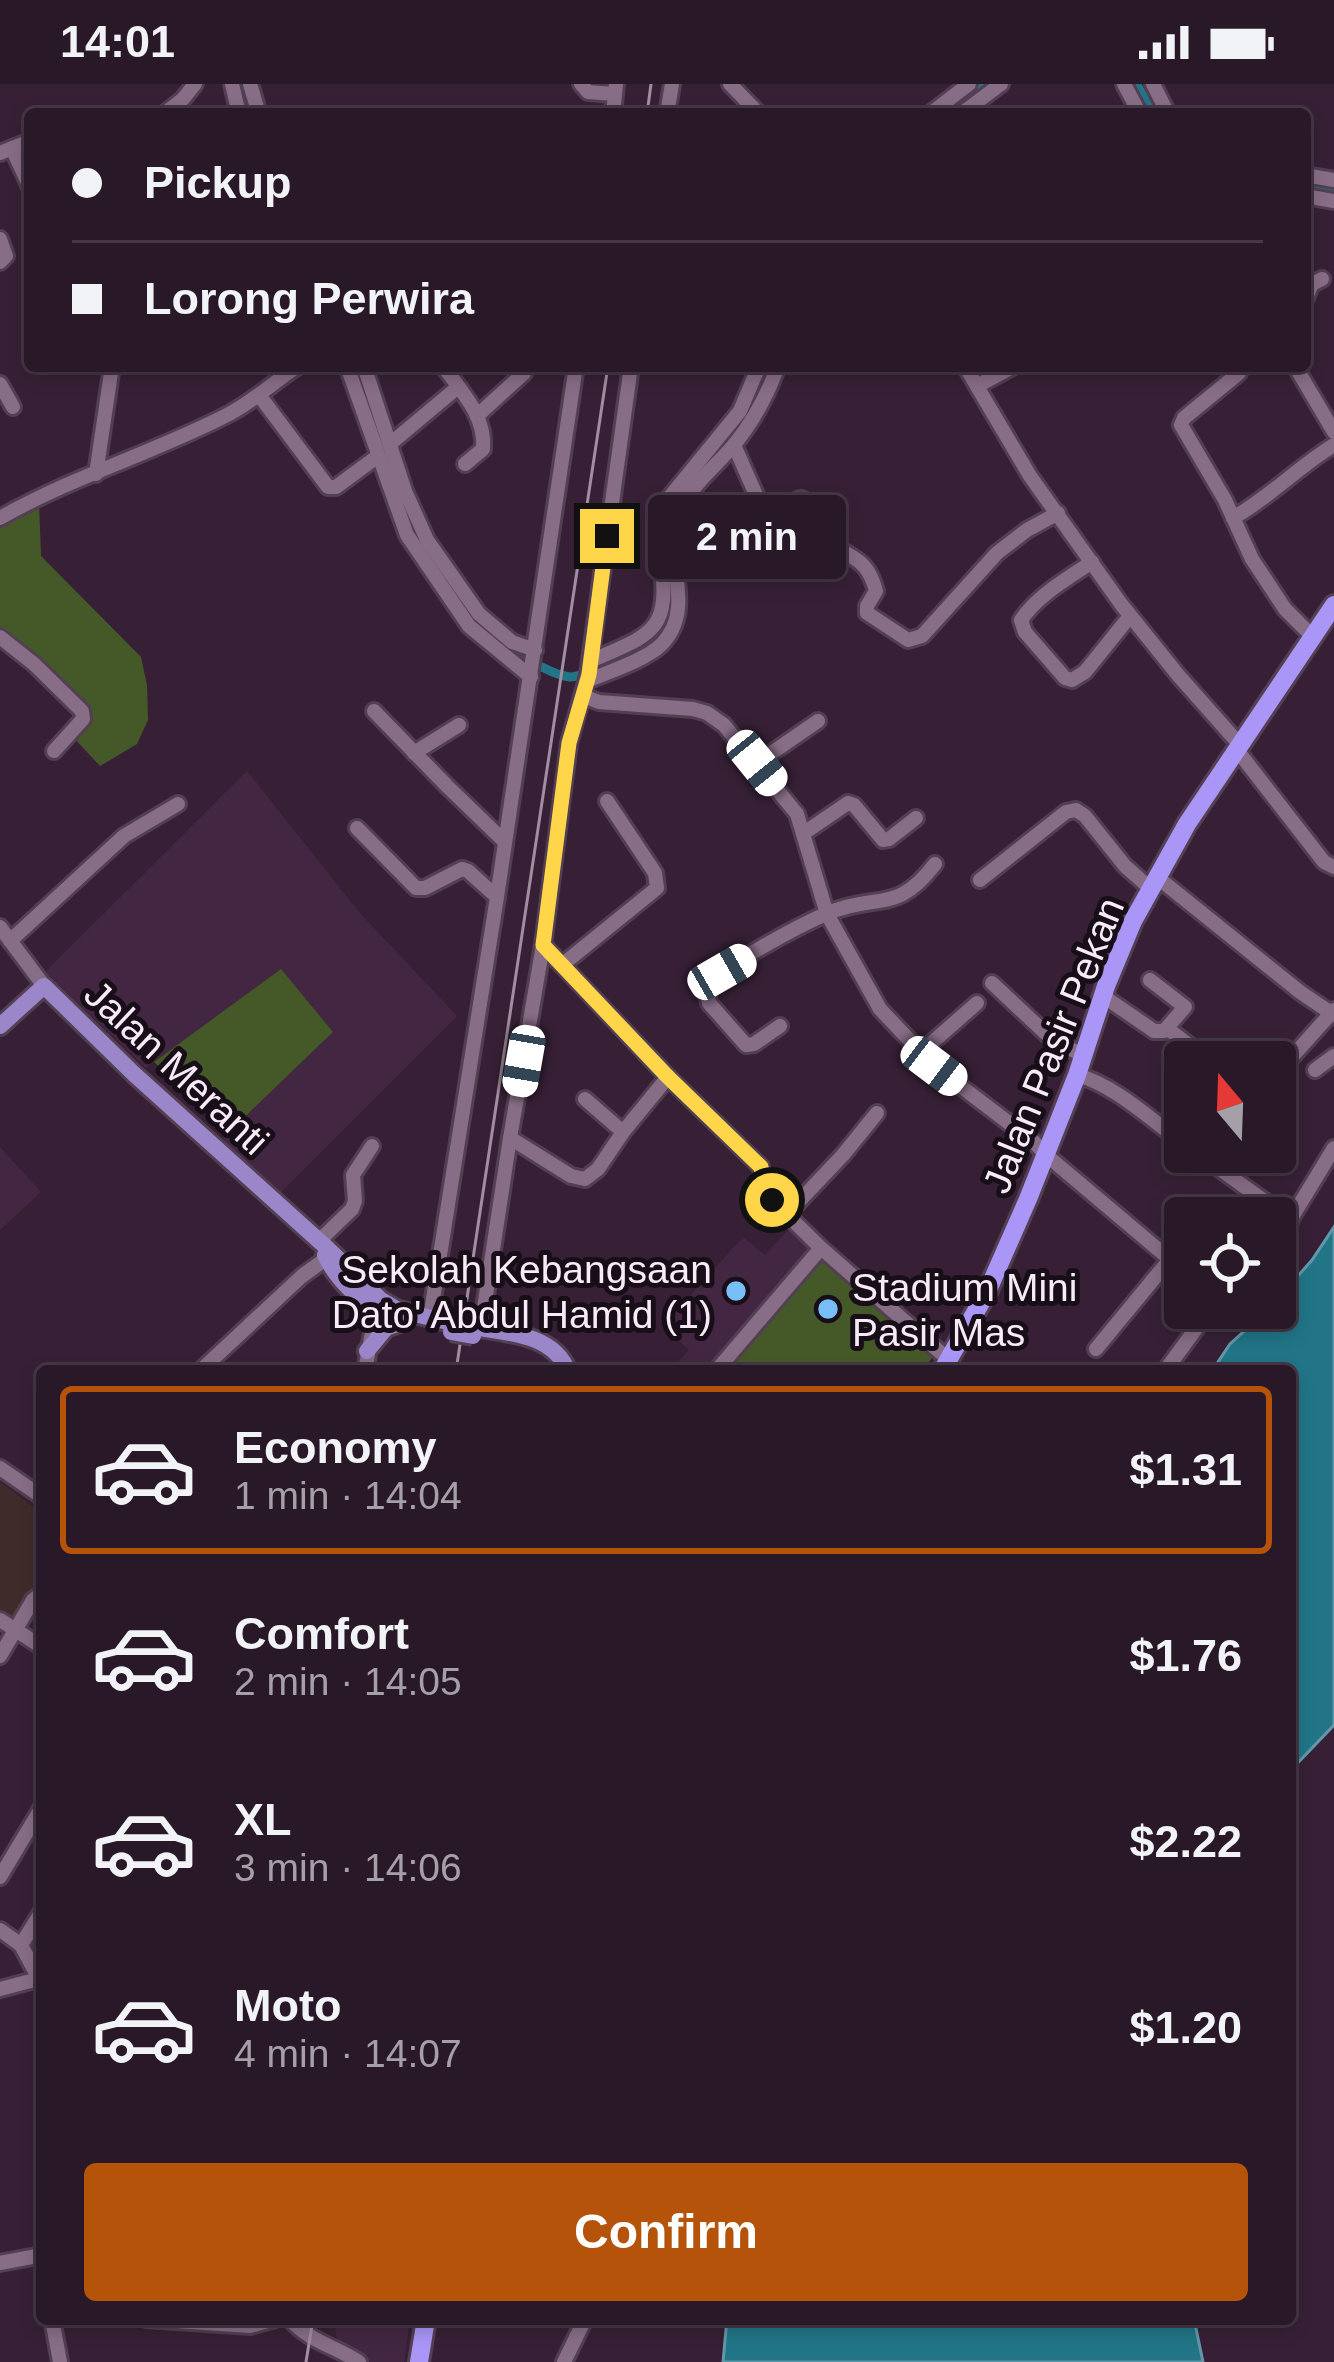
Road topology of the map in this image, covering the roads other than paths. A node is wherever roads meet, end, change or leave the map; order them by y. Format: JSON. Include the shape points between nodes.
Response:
{"nodes":[{"id":1,"x":195,"y":84,"type":"edge"},
{"id":2,"x":581,"y":84,"type":"edge"},
{"id":3,"x":969,"y":84,"type":"edge"},
{"id":4,"x":1001,"y":84,"type":"edge"},
{"id":5,"x":615,"y":89,"type":"edge"},
{"id":6,"x":171,"y":108,"type":"edge"},
{"id":7,"x":938,"y":108,"type":"edge"},
{"id":8,"x":969,"y":108,"type":"edge"},
{"id":9,"x":6,"y":150,"type":"edge"},
{"id":10,"x":24,"y":178,"type":"edge"},
{"id":11,"x":0,"y":239,"type":"edge"},
{"id":12,"x":0,"y":262,"type":"edge"},
{"id":13,"x":1322,"y":279,"type":"dead end"},
{"id":14,"x":1311,"y":286,"type":"edge"},
{"id":15,"x":111,"y":372,"type":"edge"},
{"id":16,"x":290,"y":372,"type":"edge"},
{"id":17,"x":349,"y":372,"type":"edge"},
{"id":18,"x":366,"y":372,"type":"edge"},
{"id":19,"x":447,"y":372,"type":"edge"},
{"id":20,"x":524,"y":372,"type":"edge"},
{"id":21,"x":575,"y":372,"type":"edge"},
{"id":22,"x":631,"y":372,"type":"edge"},
{"id":23,"x":756,"y":372,"type":"edge"},
{"id":24,"x":776,"y":372,"type":"edge"},
{"id":25,"x":968,"y":372,"type":"edge"},
{"id":26,"x":1003,"y":372,"type":"edge"},
{"id":27,"x":1299,"y":372,"type":"edge"},
{"id":28,"x":1240,"y":373,"type":"dead end"},
{"id":29,"x":0,"y":384,"type":"edge"},
{"id":30,"x":977,"y":386,"type":"junction"},
{"id":31,"x":458,"y":387,"type":"junction"},
{"id":32,"x":259,"y":395,"type":"junction"},
{"id":33,"x":13,"y":407,"type":"dead end"},
{"id":34,"x":478,"y":415,"type":"junction"},
{"id":35,"x":1334,"y":432,"type":"edge"},
{"id":36,"x":390,"y":444,"type":"junction"},
{"id":37,"x":734,"y":445,"type":"junction"},
{"id":38,"x":1334,"y":445,"type":"edge"},
{"id":39,"x":378,"y":457,"type":"junction"},
{"id":40,"x":465,"y":464,"type":"dead end"},
{"id":41,"x":96,"y":474,"type":"junction"},
{"id":42,"x":1058,"y":513,"type":"junction"},
{"id":43,"x":0,"y":518,"type":"edge"},
{"id":44,"x":1233,"y":518,"type":"junction"},
{"id":45,"x":1092,"y":562,"type":"junction"},
{"id":46,"x":1334,"y":605,"type":"edge"},
{"id":47,"x":1130,"y":616,"type":"junction"},
{"id":48,"x":1313,"y":637,"type":"junction"},
{"id":49,"x":0,"y":638,"type":"edge"},
{"id":50,"x":533,"y":663,"type":"junction"},
{"id":51,"x":588,"y":675,"type":"junction"},
{"id":52,"x":374,"y":710,"type":"dead end"},
{"id":53,"x":818,"y":721,"type":"dead end"},
{"id":54,"x":459,"y":725,"type":"dead end"},
{"id":55,"x":1239,"y":748,"type":"junction"},
{"id":56,"x":54,"y":752,"type":"dead end"},
{"id":57,"x":414,"y":753,"type":"junction"},
{"id":58,"x":757,"y":763,"type":"junction"},
{"id":59,"x":608,"y":802,"type":"dead end"},
{"id":60,"x":178,"y":804,"type":"dead end"},
{"id":61,"x":916,"y":818,"type":"dead end"},
{"id":62,"x":357,"y":828,"type":"dead end"},
{"id":63,"x":805,"y":833,"type":"junction"},
{"id":64,"x":505,"y":842,"type":"junction"},
{"id":65,"x":935,"y":864,"type":"dead end"},
{"id":66,"x":1334,"y":867,"type":"edge"},
{"id":67,"x":980,"y":880,"type":"dead end"},
{"id":68,"x":1154,"y":883,"type":"junction"},
{"id":69,"x":497,"y":897,"type":"junction"},
{"id":70,"x":827,"y":914,"type":"junction"},
{"id":71,"x":0,"y":927,"type":"edge"},
{"id":72,"x":10,"y":941,"type":"junction"},
{"id":73,"x":543,"y":945,"type":"junction"},
{"id":74,"x":562,"y":965,"type":"junction"},
{"id":75,"x":1150,"y":980,"type":"dead end"},
{"id":76,"x":992,"y":983,"type":"dead end"},
{"id":77,"x":44,"y":986,"type":"junction"},
{"id":78,"x":1103,"y":996,"type":"junction"},
{"id":79,"x":977,"y":1003,"type":"dead end"},
{"id":80,"x":1333,"y":1013,"type":"edge"},
{"id":81,"x":0,"y":1026,"type":"edge"},
{"id":82,"x":781,"y":1026,"type":"dead end"},
{"id":83,"x":1168,"y":1030,"type":"junction"},
{"id":84,"x":1183,"y":1041,"type":"edge"},
{"id":85,"x":1296,"y":1053,"type":"edge"},
{"id":86,"x":919,"y":1054,"type":"junction"},
{"id":87,"x":1084,"y":1055,"type":"junction"},
{"id":88,"x":1334,"y":1056,"type":"edge"},
{"id":89,"x":1315,"y":1070,"type":"dead end"},
{"id":90,"x":1077,"y":1076,"type":"junction"},
{"id":91,"x":668,"y":1077,"type":"junction"},
{"id":92,"x":585,"y":1100,"type":"dead end"},
{"id":93,"x":877,"y":1113,"type":"dead end"},
{"id":94,"x":1164,"y":1129,"type":"edge"},
{"id":95,"x":623,"y":1132,"type":"junction"},
{"id":96,"x":510,"y":1138,"type":"junction"},
{"id":97,"x":372,"y":1146,"type":"dead end"},
{"id":98,"x":1334,"y":1148,"type":"edge"},
{"id":99,"x":1045,"y":1154,"type":"junction"},
{"id":100,"x":1225,"y":1173,"type":"edge"},
{"id":101,"x":1259,"y":1197,"type":"edge"},
{"id":102,"x":1296,"y":1212,"type":"edge"},
{"id":103,"x":787,"y":1214,"type":"junction"},
{"id":104,"x":821,"y":1248,"type":"junction"},
{"id":105,"x":325,"y":1249,"type":"junction"},
{"id":106,"x":1164,"y":1254,"type":"edge"},
{"id":107,"x":1164,"y":1264,"type":"edge"},
{"id":108,"x":378,"y":1305,"type":"junction"},
{"id":109,"x":430,"y":1318,"type":"junction"},
{"id":110,"x":404,"y":1322,"type":"junction"},
{"id":111,"x":451,"y":1327,"type":"junction"},
{"id":112,"x":1196,"y":1329,"type":"edge"},
{"id":113,"x":476,"y":1330,"type":"junction"},
{"id":114,"x":1096,"y":1349,"type":"dead end"},
{"id":115,"x":367,"y":1351,"type":"junction"},
{"id":116,"x":553,"y":1359,"type":"edge"},
{"id":117,"x":206,"y":1365,"type":"edge"},
{"id":118,"x":366,"y":1365,"type":"edge"},
{"id":119,"x":721,"y":1365,"type":"edge"},
{"id":120,"x":945,"y":1365,"type":"edge"},
{"id":121,"x":947,"y":1365,"type":"edge"},
{"id":122,"x":1169,"y":1365,"type":"edge"},
{"id":123,"x":0,"y":1468,"type":"edge"},
{"id":124,"x":36,"y":1493,"type":"edge"},
{"id":125,"x":36,"y":1598,"type":"edge"},
{"id":126,"x":0,"y":1620,"type":"edge"},
{"id":127,"x":16,"y":1631,"type":"junction"},
{"id":128,"x":36,"y":1643,"type":"edge"},
{"id":129,"x":0,"y":1656,"type":"edge"},
{"id":130,"x":36,"y":1817,"type":"edge"},
{"id":131,"x":0,"y":1877,"type":"edge"},
{"id":132,"x":36,"y":1921,"type":"edge"},
{"id":133,"x":0,"y":1930,"type":"edge"},
{"id":134,"x":21,"y":1945,"type":"junction"},
{"id":135,"x":36,"y":1972,"type":"edge"},
{"id":136,"x":36,"y":1980,"type":"edge"},
{"id":137,"x":0,"y":1989,"type":"edge"},
{"id":138,"x":36,"y":2260,"type":"edge"},
{"id":139,"x":0,"y":2263,"type":"edge"},
{"id":140,"x":53,"y":2325,"type":"edge"},
{"id":141,"x":296,"y":2325,"type":"edge"},
{"id":142,"x":425,"y":2325,"type":"edge"},
{"id":143,"x":582,"y":2325,"type":"edge"},
{"id":144,"x":330,"y":2344,"type":"junction"},
{"id":145,"x":60,"y":2362,"type":"edge"},
{"id":146,"x":326,"y":2362,"type":"edge"},
{"id":147,"x":359,"y":2362,"type":"edge"},
{"id":148,"x":419,"y":2362,"type":"edge"},
{"id":149,"x":564,"y":2362,"type":"edge"}],
"edges":[{"from":1,"to":6,"type":"street"},
{"from":2,"to":5,"type":"street","via":[[588,92]]},
{"from":3,"to":7,"type":"street"},
{"from":4,"to":8,"type":"street"},
{"from":9,"to":10,"type":"street"},
{"from":11,"to":12,"type":"street"},
{"from":13,"to":14,"type":"street"},
{"from":15,"to":41,"type":"street"},
{"from":16,"to":32,"type":"street"},
{"from":17,"to":39,"type":"street"},
{"from":18,"to":36,"type":"street"},
{"from":19,"to":31,"type":"street"},
{"from":20,"to":34,"type":"street"},
{"from":21,"to":50,"type":"street"},
{"from":22,"to":51,"type":"street"},
{"from":23,"to":51,"type":"street","via":[[740,411],[660,515],[656,626]]},
{"from":24,"to":37,"type":"street"},
{"from":25,"to":30,"type":"street"},
{"from":26,"to":30,"type":"street"},
{"from":27,"to":35,"type":"street"},
{"from":28,"to":44,"type":"street","via":[[1181,425]]},
{"from":29,"to":33,"type":"street"},
{"from":30,"to":42,"type":"street"},
{"from":31,"to":34,"type":"street"},
{"from":31,"to":36,"type":"street"},
{"from":32,"to":39,"type":"street","via":[[328,488]]},
{"from":32,"to":41,"type":"street"},
{"from":34,"to":40,"type":"street","via":[[483,449]]},
{"from":36,"to":50,"type":"street","via":[[427,540],[468,601]]},
{"from":37,"to":42,"type":"street","via":[[764,509],[808,502],[828,537],[872,576],[867,614],[908,640],[922,636],[1010,541]]},
{"from":37,"to":51,"type":"street","via":[[677,516],[680,586],[663,643]]},
{"from":38,"to":44,"type":"street"},
{"from":39,"to":50,"type":"street","via":[[407,535],[460,614],[481,638]]},
{"from":41,"to":43,"type":"street"},
{"from":42,"to":45,"type":"street"},
{"from":44,"to":48,"type":"street","via":[[1268,584]]},
{"from":45,"to":47,"type":"street"},
{"from":45,"to":47,"type":"street","via":[[1025,613],[1024,632],[1072,680]]},
{"from":46,"to":48,"type":"highway","name":"Jalan Pasir Pekan"},
{"from":47,"to":55,"type":"street"},
{"from":48,"to":55,"type":"highway","name":"Jalan Pasir Pekan"},
{"from":49,"to":56,"type":"street","via":[[82,712]]},
{"from":50,"to":64,"type":"street"},
{"from":51,"to":58,"type":"street","via":[[599,702],[707,713]]},
{"from":51,"to":73,"type":"street","via":[[569,743]]},
{"from":52,"to":57,"type":"street"},
{"from":53,"to":58,"type":"street"},
{"from":54,"to":57,"type":"street"},
{"from":55,"to":66,"type":"street"},
{"from":55,"to":68,"type":"highway","name":"Jalan Pasir Pekan"},
{"from":57,"to":64,"type":"street"},
{"from":58,"to":63,"type":"street"},
{"from":59,"to":74,"type":"street","via":[[656,872],[657,888]]},
{"from":60,"to":72,"type":"street","via":[[124,836]]},
{"from":61,"to":63,"type":"street","via":[[883,840],[848,803]]},
{"from":62,"to":69,"type":"street","via":[[416,888],[461,868]]},
{"from":63,"to":70,"type":"street"},
{"from":64,"to":69,"type":"street"},
{"from":65,"to":70,"type":"street","via":[[900,898]]},
{"from":67,"to":68,"type":"street","via":[[1076,810],[1125,866]]},
{"from":68,"to":78,"type":"highway","name":"Jalan Pasir Pekan"},
{"from":68,"to":80,"type":"street"},
{"from":69,"to":109,"type":"street"},
{"from":70,"to":82,"type":"street","via":[[706,986],[709,1003],[741,1042],[754,1044]]},
{"from":70,"to":86,"type":"street","via":[[876,1004]]},
{"from":71,"to":72,"type":"street","name":"Jalan Meranti"},
{"from":72,"to":77,"type":"street","name":"Jalan Meranti"},
{"from":73,"to":74,"type":"street"},
{"from":73,"to":96,"type":"street"},
{"from":74,"to":91,"type":"street"},
{"from":75,"to":83,"type":"street","via":[[1185,1007]]},
{"from":76,"to":87,"type":"street","via":[[1057,1042]]},
{"from":77,"to":81,"type":"main road"},
{"from":77,"to":105,"type":"main road","name":"Jalan Meranti"},
{"from":78,"to":83,"type":"street","via":[[1154,1031]]},
{"from":78,"to":87,"type":"highway","name":"Jalan Pasir Pekan"},
{"from":79,"to":86,"type":"street"},
{"from":80,"to":85,"type":"street"},
{"from":83,"to":84,"type":"street"},
{"from":86,"to":99,"type":"street"},
{"from":87,"to":90,"type":"highway","name":"Jalan Pasir Pekan"},
{"from":88,"to":89,"type":"street"},
{"from":90,"to":94,"type":"street"},
{"from":90,"to":99,"type":"highway","name":"Jalan Pasir Pekan"},
{"from":91,"to":95,"type":"street"},
{"from":91,"to":103,"type":"street","via":[[761,1167],[768,1194]]},
{"from":92,"to":95,"type":"street"},
{"from":93,"to":103,"type":"street"},
{"from":95,"to":96,"type":"street","via":[[585,1179]]},
{"from":96,"to":113,"type":"street"},
{"from":97,"to":105,"type":"street","via":[[352,1175],[352,1209]]},
{"from":98,"to":102,"type":"street"},
{"from":99,"to":106,"type":"street"},
{"from":99,"to":121,"type":"highway","name":"Jalan Pasir Pekan"},
{"from":100,"to":101,"type":"street"},
{"from":103,"to":104,"type":"street"},
{"from":104,"to":119,"type":"street"},
{"from":104,"to":120,"type":"street"},
{"from":105,"to":108,"type":"main road","name":"Jalan Meranti"},
{"from":105,"to":117,"type":"street"},
{"from":107,"to":114,"type":"street"},
{"from":108,"to":109,"type":"main road","name":"Jalan Meranti"},
{"from":108,"to":110,"type":"main road","name":"Jalan Meranti"},
{"from":108,"to":115,"type":"street"},
{"from":109,"to":111,"type":"main road","name":"Jalan Meranti"},
{"from":110,"to":111,"type":"main road","name":"Jalan Meranti"},
{"from":110,"to":115,"type":"main road","via":[[386,1328]]},
{"from":111,"to":113,"type":"main road","name":"Jalan Meranti","bridge":true},
{"from":112,"to":122,"type":"street"},
{"from":113,"to":116,"type":"main road","name":"Jalan Meranti"},
{"from":115,"to":118,"type":"street"},
{"from":123,"to":124,"type":"street"},
{"from":125,"to":127,"type":"street"},
{"from":126,"to":127,"type":"street"},
{"from":127,"to":128,"type":"street"},
{"from":127,"to":129,"type":"street"},
{"from":130,"to":131,"type":"street"},
{"from":132,"to":134,"type":"street"},
{"from":133,"to":134,"type":"street"},
{"from":134,"to":135,"type":"street"},
{"from":136,"to":137,"type":"street"},
{"from":138,"to":139,"type":"street"},
{"from":140,"to":145,"type":"street"},
{"from":141,"to":144,"type":"street"},
{"from":142,"to":148,"type":"highway"},
{"from":143,"to":149,"type":"street"},
{"from":144,"to":146,"type":"street"},
{"from":144,"to":147,"type":"street"}]}
